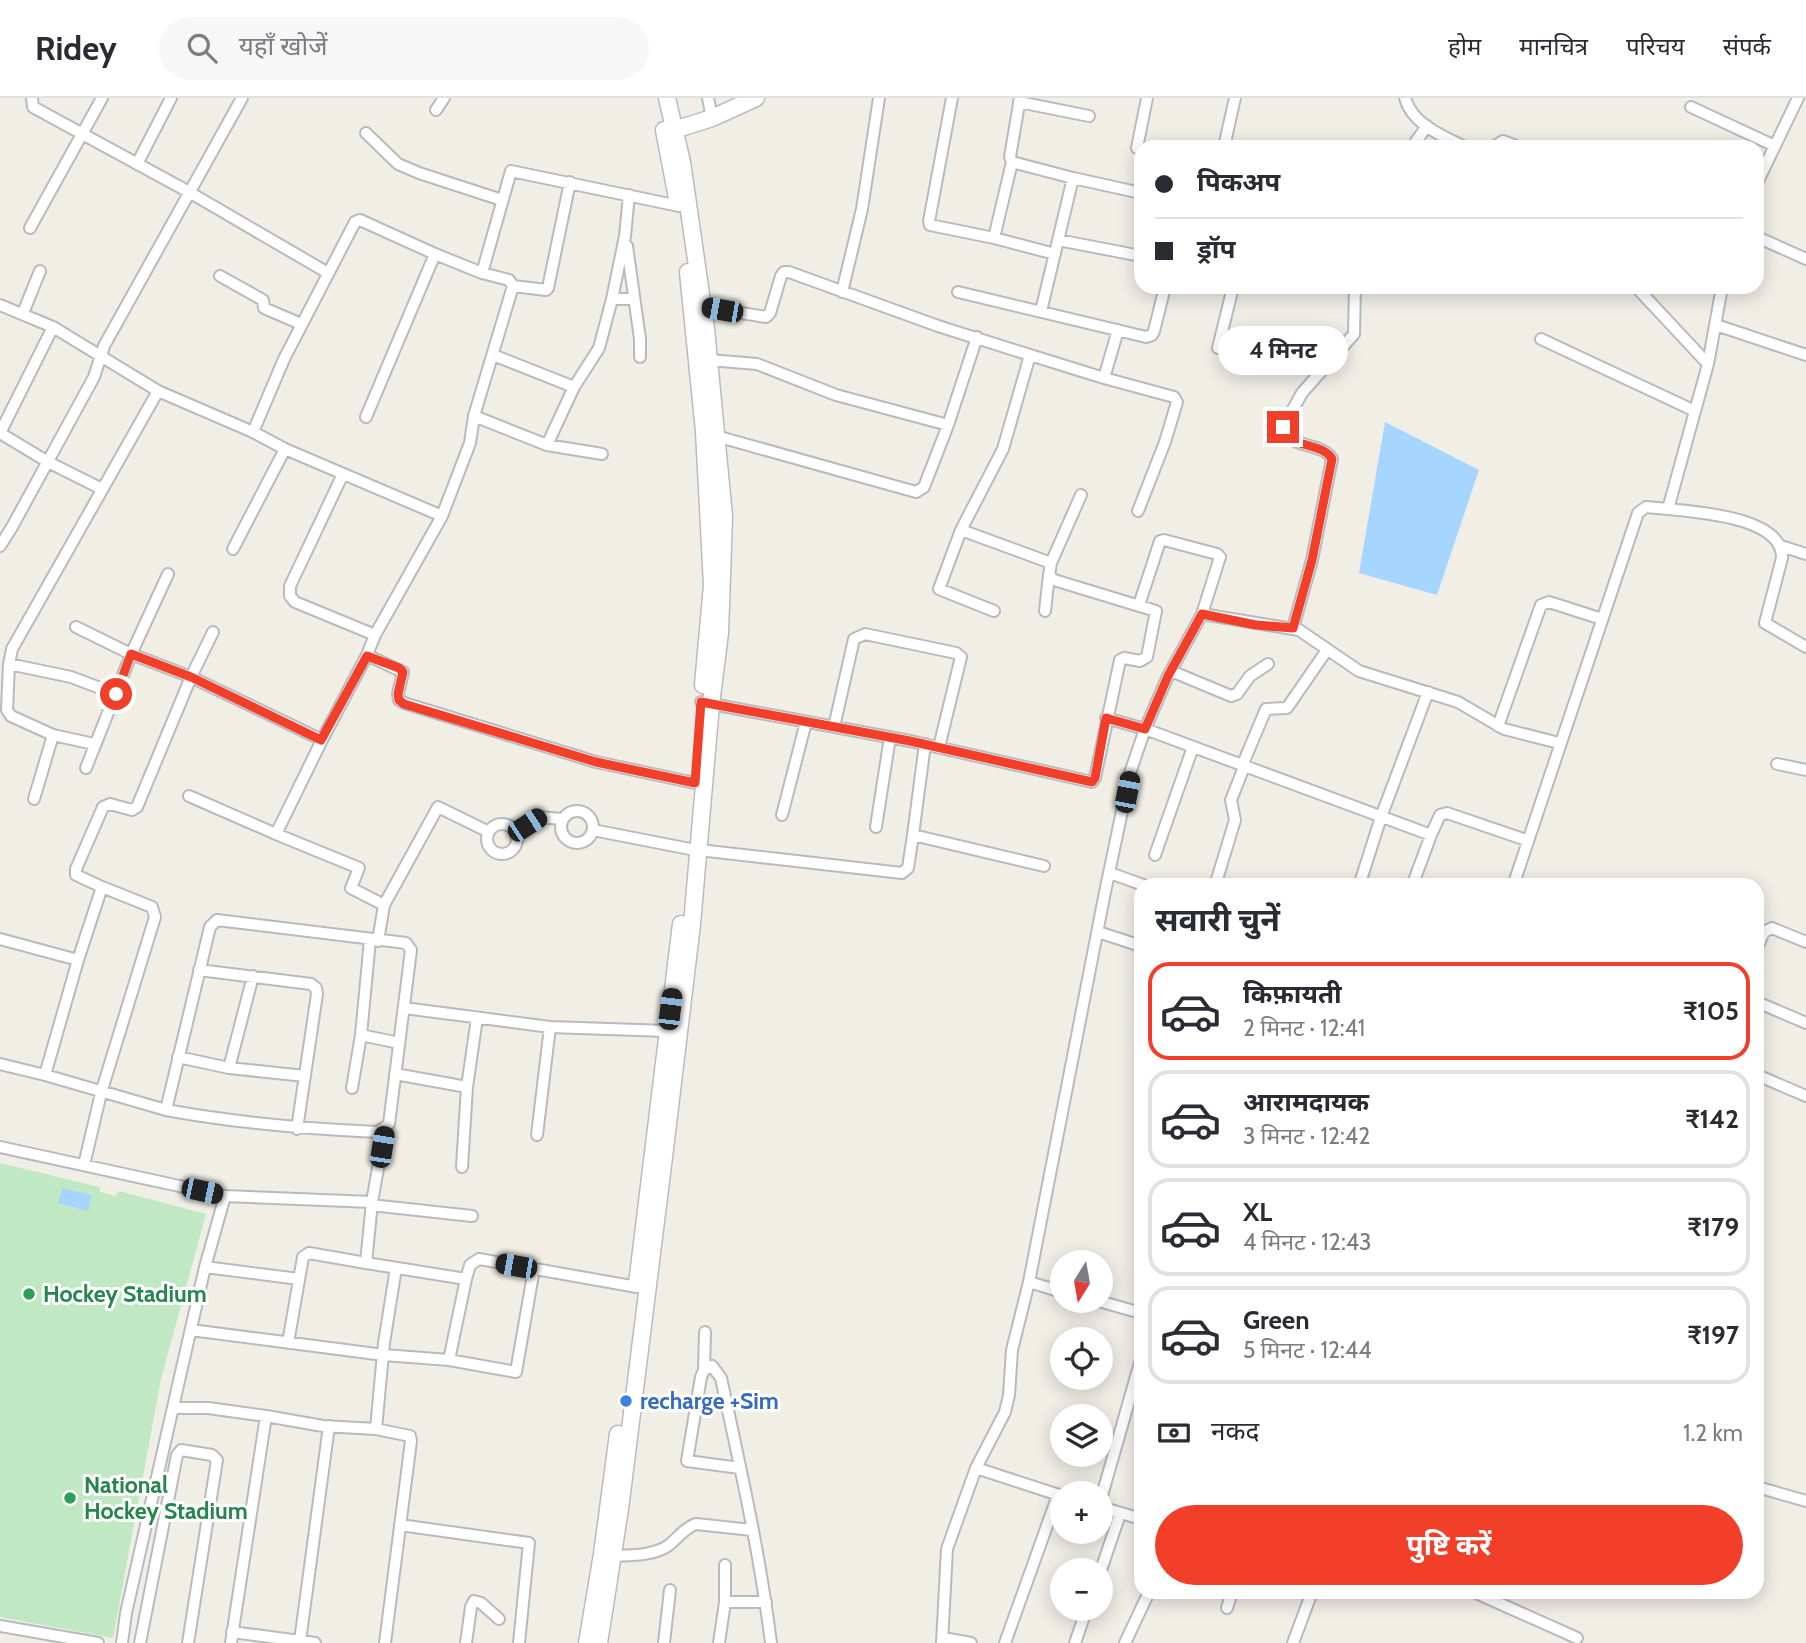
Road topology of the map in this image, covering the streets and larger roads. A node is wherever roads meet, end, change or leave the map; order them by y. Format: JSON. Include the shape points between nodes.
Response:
{"nodes":[{"id":1,"x":32,"y":98,"type":"edge"},
{"id":2,"x":102,"y":98,"type":"edge"},
{"id":3,"x":171,"y":98,"type":"edge"},
{"id":4,"x":242,"y":98,"type":"edge"},
{"id":5,"x":444,"y":98,"type":"edge"},
{"id":6,"x":656,"y":98,"type":"edge"},
{"id":7,"x":667,"y":98,"type":"edge"},
{"id":8,"x":708,"y":98,"type":"edge"},
{"id":9,"x":756,"y":98,"type":"edge"},
{"id":10,"x":879,"y":98,"type":"edge"},
{"id":11,"x":952,"y":98,"type":"edge"},
{"id":12,"x":1147,"y":98,"type":"edge"},
{"id":13,"x":1235,"y":98,"type":"edge"},
{"id":14,"x":1405,"y":98,"type":"edge"},
{"id":15,"x":1020,"y":100,"type":"edge"},
{"id":16,"x":1800,"y":103,"type":"edge"},
{"id":17,"x":1691,"y":107,"type":"dead end"},
{"id":18,"x":436,"y":110,"type":"dead end"},
{"id":19,"x":1089,"y":116,"type":"dead end"},
{"id":20,"x":712,"y":118,"type":"junction"},
{"id":21,"x":1427,"y":126,"type":"junction"},
{"id":22,"x":674,"y":130,"type":"junction"},
{"id":23,"x":82,"y":133,"type":"junction"},
{"id":24,"x":366,"y":133,"type":"dead end"},
{"id":25,"x":1139,"y":140,"type":"edge"},
{"id":26,"x":1226,"y":140,"type":"edge"},
{"id":27,"x":1417,"y":140,"type":"edge"},
{"id":28,"x":1452,"y":140,"type":"edge"},
{"id":29,"x":1762,"y":140,"type":"edge"},
{"id":30,"x":1764,"y":141,"type":"edge"},
{"id":31,"x":1775,"y":146,"type":"junction"},
{"id":32,"x":1012,"y":162,"type":"junction"},
{"id":33,"x":137,"y":164,"type":"junction"},
{"id":34,"x":1764,"y":169,"type":"edge"},
{"id":35,"x":1073,"y":178,"type":"junction"},
{"id":36,"x":570,"y":183,"type":"junction"},
{"id":37,"x":1134,"y":191,"type":"edge"},
{"id":38,"x":189,"y":192,"type":"junction"},
{"id":39,"x":629,"y":195,"type":"junction"},
{"id":40,"x":502,"y":200,"type":"junction"},
{"id":41,"x":679,"y":206,"type":"junction"},
{"id":42,"x":30,"y":228,"type":"dead end"},
{"id":43,"x":625,"y":236,"type":"junction"},
{"id":44,"x":994,"y":238,"type":"junction"},
{"id":45,"x":1058,"y":240,"type":"junction"},
{"id":46,"x":1764,"y":240,"type":"edge"},
{"id":47,"x":435,"y":254,"type":"junction"},
{"id":48,"x":1055,"y":254,"type":"junction"},
{"id":49,"x":1134,"y":255,"type":"edge"},
{"id":50,"x":1806,"y":259,"type":"edge"},
{"id":51,"x":40,"y":271,"type":"dead end"},
{"id":52,"x":328,"y":273,"type":"junction"},
{"id":53,"x":482,"y":273,"type":"junction"},
{"id":54,"x":220,"y":276,"type":"dead end"},
{"id":55,"x":513,"y":286,"type":"junction"},
{"id":56,"x":842,"y":292,"type":"junction"},
{"id":57,"x":958,"y":292,"type":"dead end"},
{"id":58,"x":1163,"y":294,"type":"edge"},
{"id":59,"x":1231,"y":294,"type":"edge"},
{"id":60,"x":1355,"y":294,"type":"edge"},
{"id":61,"x":1643,"y":294,"type":"edge"},
{"id":62,"x":1721,"y":294,"type":"edge"},
{"id":63,"x":612,"y":299,"type":"junction"},
{"id":64,"x":634,"y":299,"type":"junction"},
{"id":65,"x":0,"y":305,"type":"edge"},
{"id":66,"x":703,"y":307,"type":"junction"},
{"id":67,"x":1041,"y":311,"type":"junction"},
{"id":68,"x":23,"y":313,"type":"junction"},
{"id":69,"x":301,"y":324,"type":"junction"},
{"id":70,"x":1716,"y":325,"type":"junction"},
{"id":71,"x":53,"y":327,"type":"junction"},
{"id":72,"x":1118,"y":331,"type":"junction"},
{"id":73,"x":977,"y":337,"type":"junction"},
{"id":74,"x":1541,"y":339,"type":"dead end"},
{"id":75,"x":1218,"y":348,"type":"dead end"},
{"id":76,"x":493,"y":355,"type":"junction"},
{"id":77,"x":1030,"y":355,"type":"junction"},
{"id":78,"x":1806,"y":355,"type":"edge"},
{"id":79,"x":640,"y":357,"type":"dead end"},
{"id":80,"x":100,"y":358,"type":"junction"},
{"id":81,"x":709,"y":360,"type":"junction"},
{"id":82,"x":1708,"y":364,"type":"junction"},
{"id":83,"x":1104,"y":378,"type":"junction"},
{"id":84,"x":574,"y":387,"type":"junction"},
{"id":85,"x":158,"y":391,"type":"junction"},
{"id":86,"x":1695,"y":411,"type":"junction"},
{"id":87,"x":474,"y":416,"type":"junction"},
{"id":88,"x":366,"y":417,"type":"dead end"},
{"id":89,"x":948,"y":425,"type":"junction"},
{"id":90,"x":253,"y":432,"type":"junction"},
{"id":91,"x":716,"y":436,"type":"junction"},
{"id":92,"x":547,"y":445,"type":"junction"},
{"id":93,"x":285,"y":449,"type":"junction"},
{"id":94,"x":602,"y":454,"type":"dead end"},
{"id":95,"x":48,"y":461,"type":"junction"},
{"id":96,"x":343,"y":474,"type":"junction"},
{"id":97,"x":102,"y":489,"type":"junction"},
{"id":98,"x":1081,"y":495,"type":"dead end"},
{"id":99,"x":1668,"y":509,"type":"junction"},
{"id":100,"x":1138,"y":511,"type":"dead end"},
{"id":101,"x":442,"y":516,"type":"junction"},
{"id":102,"x":961,"y":530,"type":"junction"},
{"id":103,"x":0,"y":546,"type":"edge"},
{"id":104,"x":1781,"y":546,"type":"junction"},
{"id":105,"x":233,"y":548,"type":"dead end"},
{"id":106,"x":1806,"y":554,"type":"edge"},
{"id":107,"x":1050,"y":569,"type":"junction"},
{"id":108,"x":168,"y":574,"type":"dead end"},
{"id":109,"x":1139,"y":605,"type":"junction"},
{"id":110,"x":993,"y":611,"type":"dead end"},
{"id":111,"x":1045,"y":611,"type":"dead end"},
{"id":112,"x":1202,"y":614,"type":"junction"},
{"id":113,"x":1602,"y":619,"type":"junction"},
{"id":114,"x":76,"y":627,"type":"dead end"},
{"id":115,"x":1293,"y":628,"type":"junction"},
{"id":116,"x":213,"y":632,"type":"dead end"},
{"id":117,"x":375,"y":635,"type":"junction"},
{"id":118,"x":1806,"y":647,"type":"edge"},
{"id":119,"x":1327,"y":650,"type":"junction"},
{"id":120,"x":131,"y":654,"type":"junction"},
{"id":121,"x":367,"y":656,"type":"junction"},
{"id":122,"x":9,"y":664,"type":"junction"},
{"id":123,"x":1268,"y":664,"type":"dead end"},
{"id":124,"x":1171,"y":671,"type":"junction"},
{"id":125,"x":191,"y":677,"type":"junction"},
{"id":126,"x":1428,"y":692,"type":"junction"},
{"id":127,"x":116,"y":694,"type":"junction"},
{"id":128,"x":706,"y":703,"type":"junction"},
{"id":129,"x":1106,"y":718,"type":"junction"},
{"id":130,"x":806,"y":722,"type":"junction"},
{"id":131,"x":1498,"y":726,"type":"junction"},
{"id":132,"x":834,"y":727,"type":"junction"},
{"id":133,"x":1145,"y":729,"type":"junction"},
{"id":134,"x":53,"y":735,"type":"junction"},
{"id":135,"x":890,"y":737,"type":"junction"},
{"id":136,"x":321,"y":740,"type":"junction"},
{"id":137,"x":1559,"y":743,"type":"junction"},
{"id":138,"x":94,"y":744,"type":"junction"},
{"id":139,"x":925,"y":744,"type":"junction"},
{"id":140,"x":939,"y":747,"type":"junction"},
{"id":141,"x":1193,"y":747,"type":"junction"},
{"id":142,"x":1777,"y":764,"type":"dead end"},
{"id":143,"x":1243,"y":766,"type":"junction"},
{"id":144,"x":86,"y":768,"type":"dead end"},
{"id":145,"x":1806,"y":770,"type":"edge"},
{"id":146,"x":695,"y":783,"type":"junction"},
{"id":147,"x":189,"y":796,"type":"dead end"},
{"id":148,"x":34,"y":799,"type":"dead end"},
{"id":149,"x":782,"y":816,"type":"dead end"},
{"id":150,"x":1381,"y":817,"type":"junction"},
{"id":151,"x":562,"y":819,"type":"junction"},
{"id":152,"x":876,"y":827,"type":"dead end"},
{"id":153,"x":593,"y":830,"type":"junction"},
{"id":154,"x":489,"y":832,"type":"junction"},
{"id":155,"x":515,"y":833,"type":"junction"},
{"id":156,"x":276,"y":834,"type":"junction"},
{"id":157,"x":913,"y":835,"type":"junction"},
{"id":158,"x":1431,"y":835,"type":"junction"},
{"id":159,"x":1526,"y":840,"type":"junction"},
{"id":160,"x":694,"y":849,"type":"junction"},
{"id":161,"x":1155,"y":855,"type":"dead end"},
{"id":162,"x":1044,"y":866,"type":"dead end"},
{"id":163,"x":1110,"y":873,"type":"junction"},
{"id":164,"x":1218,"y":878,"type":"edge"},
{"id":165,"x":1362,"y":878,"type":"edge"},
{"id":166,"x":1415,"y":878,"type":"edge"},
{"id":167,"x":1515,"y":878,"type":"edge"},
{"id":168,"x":1134,"y":882,"type":"edge"},
{"id":169,"x":102,"y":887,"type":"junction"},
{"id":170,"x":384,"y":905,"type":"junction"},
{"id":171,"x":1098,"y":932,"type":"junction"},
{"id":172,"x":1764,"y":932,"type":"edge"},
{"id":173,"x":0,"y":939,"type":"edge"},
{"id":174,"x":374,"y":940,"type":"junction"},
{"id":175,"x":1806,"y":942,"type":"edge"},
{"id":176,"x":1134,"y":944,"type":"edge"},
{"id":177,"x":78,"y":960,"type":"junction"},
{"id":178,"x":199,"y":970,"type":"junction"},
{"id":179,"x":253,"y":976,"type":"junction"},
{"id":180,"x":1764,"y":1005,"type":"edge"},
{"id":181,"x":404,"y":1008,"type":"junction"},
{"id":182,"x":477,"y":1018,"type":"junction"},
{"id":183,"x":1806,"y":1023,"type":"edge"},
{"id":184,"x":550,"y":1027,"type":"junction"},
{"id":185,"x":667,"y":1031,"type":"junction"},
{"id":186,"x":361,"y":1035,"type":"junction"},
{"id":187,"x":399,"y":1043,"type":"junction"},
{"id":188,"x":178,"y":1057,"type":"junction"},
{"id":189,"x":0,"y":1065,"type":"edge"},
{"id":190,"x":229,"y":1068,"type":"junction"},
{"id":191,"x":395,"y":1074,"type":"junction"},
{"id":192,"x":46,"y":1075,"type":"junction"},
{"id":193,"x":305,"y":1076,"type":"junction"},
{"id":194,"x":1764,"y":1078,"type":"edge"},
{"id":195,"x":467,"y":1087,"type":"junction"},
{"id":196,"x":352,"y":1088,"type":"dead end"},
{"id":197,"x":101,"y":1093,"type":"junction"},
{"id":198,"x":1806,"y":1096,"type":"edge"},
{"id":199,"x":166,"y":1110,"type":"junction"},
{"id":200,"x":297,"y":1129,"type":"junction"},
{"id":201,"x":385,"y":1129,"type":"junction"},
{"id":202,"x":537,"y":1135,"type":"dead end"},
{"id":203,"x":0,"y":1147,"type":"edge"},
{"id":204,"x":84,"y":1166,"type":"junction"},
{"id":205,"x":462,"y":1167,"type":"dead end"},
{"id":206,"x":225,"y":1196,"type":"junction"},
{"id":207,"x":371,"y":1204,"type":"junction"},
{"id":208,"x":472,"y":1216,"type":"dead end"},
{"id":209,"x":366,"y":1263,"type":"junction"},
{"id":210,"x":205,"y":1268,"type":"junction"},
{"id":211,"x":396,"y":1268,"type":"junction"},
{"id":212,"x":534,"y":1269,"type":"junction"},
{"id":213,"x":299,"y":1279,"type":"junction"},
{"id":214,"x":466,"y":1279,"type":"junction"},
{"id":215,"x":1029,"y":1282,"type":"junction"},
{"id":216,"x":637,"y":1287,"type":"junction"},
{"id":217,"x":1050,"y":1288,"type":"edge"},
{"id":218,"x":1113,"y":1305,"type":"edge"},
{"id":219,"x":1134,"y":1311,"type":"edge"},
{"id":220,"x":191,"y":1330,"type":"junction"},
{"id":221,"x":705,"y":1332,"type":"dead end"},
{"id":222,"x":288,"y":1343,"type":"junction"},
{"id":223,"x":384,"y":1354,"type":"junction"},
{"id":224,"x":449,"y":1360,"type":"junction"},
{"id":225,"x":705,"y":1370,"type":"junction"},
{"id":226,"x":1134,"y":1384,"type":"edge"},
{"id":227,"x":173,"y":1408,"type":"junction"},
{"id":228,"x":266,"y":1416,"type":"junction"},
{"id":229,"x":329,"y":1426,"type":"junction"},
{"id":230,"x":376,"y":1429,"type":"junction"},
{"id":231,"x":740,"y":1468,"type":"junction"},
{"id":232,"x":976,"y":1468,"type":"junction"},
{"id":233,"x":1106,"y":1481,"type":"edge"},
{"id":234,"x":1764,"y":1489,"type":"edge"},
{"id":235,"x":1050,"y":1492,"type":"edge"},
{"id":236,"x":1806,"y":1501,"type":"edge"},
{"id":237,"x":1113,"y":1511,"type":"edge"},
{"id":238,"x":1120,"y":1514,"type":"junction"},
{"id":239,"x":1134,"y":1517,"type":"edge"},
{"id":240,"x":1050,"y":1522,"type":"edge"},
{"id":241,"x":400,"y":1525,"type":"junction"},
{"id":242,"x":752,"y":1530,"type":"junction"},
{"id":243,"x":613,"y":1556,"type":"junction"},
{"id":244,"x":1105,"y":1558,"type":"edge"},
{"id":245,"x":725,"y":1565,"type":"dead end"},
{"id":246,"x":670,"y":1590,"type":"dead end"},
{"id":247,"x":1146,"y":1599,"type":"edge"},
{"id":248,"x":1229,"y":1599,"type":"edge"},
{"id":249,"x":1309,"y":1599,"type":"edge"},
{"id":250,"x":1490,"y":1599,"type":"edge"},
{"id":251,"x":725,"y":1602,"type":"junction"},
{"id":252,"x":766,"y":1602,"type":"junction"},
{"id":253,"x":1227,"y":1608,"type":"dead end"},
{"id":254,"x":499,"y":1619,"type":"dead end"},
{"id":255,"x":1083,"y":1621,"type":"edge"},
{"id":256,"x":0,"y":1626,"type":"edge"},
{"id":257,"x":124,"y":1629,"type":"junction"},
{"id":258,"x":141,"y":1637,"type":"edge"},
{"id":259,"x":232,"y":1638,"type":"edge"},
{"id":260,"x":1577,"y":1638,"type":"dead end"},
{"id":261,"x":300,"y":1641,"type":"junction"},
{"id":262,"x":942,"y":1641,"type":"edge"},
{"id":263,"x":98,"y":1643,"type":"edge"},
{"id":264,"x":122,"y":1643,"type":"edge"},
{"id":265,"x":188,"y":1643,"type":"edge"},
{"id":266,"x":315,"y":1643,"type":"edge"},
{"id":267,"x":385,"y":1643,"type":"edge"},
{"id":268,"x":466,"y":1643,"type":"edge"},
{"id":269,"x":519,"y":1643,"type":"edge"},
{"id":270,"x":587,"y":1643,"type":"edge"},
{"id":271,"x":599,"y":1643,"type":"edge"},
{"id":272,"x":664,"y":1643,"type":"edge"},
{"id":273,"x":719,"y":1643,"type":"edge"},
{"id":274,"x":771,"y":1643,"type":"edge"},
{"id":275,"x":971,"y":1643,"type":"edge"},
{"id":276,"x":1005,"y":1643,"type":"edge"},
{"id":277,"x":1075,"y":1643,"type":"edge"},
{"id":278,"x":1125,"y":1643,"type":"edge"},
{"id":279,"x":1293,"y":1643,"type":"edge"}],
"edges":[{"from":1,"to":23,"type":"street","via":[[33,107]]},
{"from":2,"to":23,"type":"street"},
{"from":3,"to":33,"type":"street"},
{"from":4,"to":38,"type":"street"},
{"from":5,"to":18,"type":"street"},
{"from":6,"to":41,"type":"street"},
{"from":7,"to":22,"type":"street"},
{"from":8,"to":20,"type":"street"},
{"from":9,"to":20,"type":"street"},
{"from":10,"to":56,"type":"street","via":[[862,209]]},
{"from":11,"to":44,"type":"street","via":[[929,222]]},
{"from":12,"to":25,"type":"street"},
{"from":13,"to":26,"type":"street"},
{"from":14,"to":21,"type":"street","via":[[1413,115]]},
{"from":15,"to":19,"type":"street"},
{"from":15,"to":32,"type":"street"},
{"from":16,"to":31,"type":"street"},
{"from":17,"to":29,"type":"street"},
{"from":20,"to":22,"type":"street"},
{"from":21,"to":27,"type":"street"},
{"from":21,"to":28,"type":"street"},
{"from":22,"to":66,"type":"street"},
{"from":23,"to":33,"type":"street"},
{"from":23,"to":42,"type":"street"},
{"from":24,"to":40,"type":"street","via":[[398,164]]},
{"from":30,"to":31,"type":"street"},
{"from":31,"to":34,"type":"street"},
{"from":32,"to":35,"type":"street"},
{"from":32,"to":44,"type":"street"},
{"from":33,"to":38,"type":"street"},
{"from":35,"to":37,"type":"street"},
{"from":35,"to":45,"type":"street"},
{"from":36,"to":39,"type":"street"},
{"from":36,"to":40,"type":"street","via":[[514,170]]},
{"from":36,"to":55,"type":"street","via":[[548,288]]},
{"from":38,"to":52,"type":"street"},
{"from":38,"to":80,"type":"street"},
{"from":39,"to":41,"type":"street"},
{"from":39,"to":43,"type":"street"},
{"from":40,"to":53,"type":"street"},
{"from":41,"to":128,"type":"street","via":[[704,431],[711,572]]},
{"from":43,"to":63,"type":"street"},
{"from":43,"to":64,"type":"street"},
{"from":44,"to":48,"type":"street"},
{"from":45,"to":48,"type":"street"},
{"from":45,"to":49,"type":"street"},
{"from":46,"to":50,"type":"street"},
{"from":47,"to":52,"type":"street","via":[[360,220]]},
{"from":47,"to":53,"type":"street"},
{"from":47,"to":88,"type":"street"},
{"from":48,"to":67,"type":"street"},
{"from":51,"to":68,"type":"street"},
{"from":52,"to":69,"type":"street"},
{"from":53,"to":55,"type":"street","via":[[509,280]]},
{"from":54,"to":69,"type":"street","via":[[263,300],[264,308]]},
{"from":55,"to":76,"type":"street"},
{"from":56,"to":66,"type":"street","via":[[784,272],[766,317]]},
{"from":56,"to":73,"type":"street"},
{"from":57,"to":67,"type":"street"},
{"from":58,"to":72,"type":"street","via":[[1152,335]]},
{"from":59,"to":75,"type":"street"},
{"from":60,"to":115,"type":"street","via":[[1354,334],[1302,393],[1283,427],[1290,439],[1327,452],[1332,459]]},
{"from":61,"to":82,"type":"street"},
{"from":62,"to":70,"type":"street"},
{"from":63,"to":64,"type":"street"},
{"from":63,"to":84,"type":"street","via":[[599,348]]},
{"from":64,"to":79,"type":"street"},
{"from":65,"to":68,"type":"street"},
{"from":66,"to":81,"type":"street"},
{"from":67,"to":72,"type":"street"},
{"from":68,"to":71,"type":"street"},
{"from":69,"to":90,"type":"street"},
{"from":70,"to":78,"type":"street"},
{"from":70,"to":82,"type":"street"},
{"from":71,"to":80,"type":"street"},
{"from":71,"to":95,"type":"street","via":[[0,433]]},
{"from":72,"to":83,"type":"street"},
{"from":73,"to":77,"type":"street"},
{"from":73,"to":89,"type":"street"},
{"from":74,"to":86,"type":"street"},
{"from":76,"to":84,"type":"street"},
{"from":76,"to":87,"type":"street"},
{"from":77,"to":83,"type":"street"},
{"from":77,"to":102,"type":"street","via":[[1003,449]]},
{"from":80,"to":85,"type":"street"},
{"from":80,"to":95,"type":"street"},
{"from":81,"to":89,"type":"street","via":[[757,364],[836,395]]},
{"from":81,"to":91,"type":"street"},
{"from":82,"to":86,"type":"street"},
{"from":83,"to":100,"type":"street","via":[[1174,397],[1177,402]]},
{"from":84,"to":92,"type":"street"},
{"from":85,"to":90,"type":"street"},
{"from":85,"to":97,"type":"street"},
{"from":86,"to":99,"type":"street"},
{"from":87,"to":92,"type":"street"},
{"from":87,"to":101,"type":"street","via":[[470,443]]},
{"from":89,"to":91,"type":"street","via":[[925,487],[916,492]]},
{"from":90,"to":93,"type":"street"},
{"from":91,"to":128,"type":"street","via":[[723,516],[720,633]]},
{"from":92,"to":94,"type":"street"},
{"from":93,"to":96,"type":"street"},
{"from":93,"to":105,"type":"street"},
{"from":95,"to":97,"type":"street"},
{"from":95,"to":103,"type":"street"},
{"from":96,"to":101,"type":"street"},
{"from":96,"to":117,"type":"street","via":[[290,586],[290,596]]},
{"from":97,"to":122,"type":"street","via":[[12,649]]},
{"from":98,"to":107,"type":"street"},
{"from":99,"to":104,"type":"street","via":[[1718,514],[1759,527]]},
{"from":99,"to":113,"type":"street","via":[[1646,507],[1638,513]]},
{"from":101,"to":117,"type":"street"},
{"from":102,"to":107,"type":"street"},
{"from":102,"to":110,"type":"street","via":[[940,589]]},
{"from":104,"to":106,"type":"street"},
{"from":104,"to":118,"type":"street","via":[[1765,623]]},
{"from":107,"to":109,"type":"street","via":[[1054,580]]},
{"from":107,"to":111,"type":"street"},
{"from":108,"to":120,"type":"street"},
{"from":109,"to":112,"type":"street","via":[[1157,544],[1164,540],[1220,557]]},
{"from":109,"to":129,"type":"street","via":[[1154,608],[1157,614],[1147,657],[1120,660]]},
{"from":112,"to":115,"type":"street"},
{"from":112,"to":124,"type":"street"},
{"from":113,"to":131,"type":"street","via":[[1549,602],[1541,604]]},
{"from":113,"to":137,"type":"street"},
{"from":114,"to":120,"type":"street"},
{"from":115,"to":119,"type":"street"},
{"from":116,"to":125,"type":"street"},
{"from":117,"to":121,"type":"street"},
{"from":119,"to":126,"type":"street","via":[[1359,671]]},
{"from":119,"to":143,"type":"street","via":[[1287,708],[1266,709]]},
{"from":120,"to":125,"type":"street"},
{"from":120,"to":127,"type":"street"},
{"from":121,"to":136,"type":"street"},
{"from":121,"to":146,"type":"street","via":[[403,672],[398,694],[404,704],[596,762]]},
{"from":122,"to":127,"type":"street","via":[[71,677]]},
{"from":122,"to":134,"type":"street","via":[[11,716]]},
{"from":123,"to":124,"type":"street","via":[[1230,696]]},
{"from":124,"to":133,"type":"street"},
{"from":125,"to":136,"type":"street"},
{"from":125,"to":169,"type":"street","via":[[137,807],[103,807],[76,869],[80,877]]},
{"from":126,"to":131,"type":"street","via":[[1458,702]]},
{"from":126,"to":150,"type":"street"},
{"from":127,"to":138,"type":"street"},
{"from":128,"to":130,"type":"street"},
{"from":128,"to":146,"type":"street"},
{"from":128,"to":160,"type":"street"},
{"from":129,"to":133,"type":"street"},
{"from":129,"to":140,"type":"street","via":[[1092,782]]},
{"from":130,"to":132,"type":"street"},
{"from":130,"to":149,"type":"street"},
{"from":131,"to":137,"type":"street"},
{"from":132,"to":135,"type":"street"},
{"from":132,"to":140,"type":"street","via":[[854,639],[865,634],[961,657]]},
{"from":133,"to":141,"type":"street"},
{"from":133,"to":163,"type":"street","via":[[1130,774]]},
{"from":134,"to":138,"type":"street"},
{"from":134,"to":148,"type":"street"},
{"from":135,"to":139,"type":"street"},
{"from":135,"to":152,"type":"street"},
{"from":136,"to":156,"type":"street"},
{"from":137,"to":159,"type":"street"},
{"from":138,"to":144,"type":"street"},
{"from":139,"to":140,"type":"street"},
{"from":139,"to":157,"type":"street"},
{"from":141,"to":143,"type":"street"},
{"from":141,"to":161,"type":"street"},
{"from":142,"to":145,"type":"street"},
{"from":143,"to":150,"type":"street"},
{"from":143,"to":164,"type":"street","via":[[1231,800],[1235,820]]},
{"from":146,"to":160,"type":"street"},
{"from":147,"to":156,"type":"street"},
{"from":150,"to":158,"type":"street"},
{"from":150,"to":165,"type":"street"},
{"from":151,"to":153,"type":"street","via":[[569,812],[580,811],[589,816]]},
{"from":151,"to":153,"type":"street","via":[[562,835],[571,842],[587,840]]},
{"from":151,"to":155,"type":"street","via":[[539,817]]},
{"from":153,"to":160,"type":"street"},
{"from":154,"to":155,"type":"street","via":[[503,824]]},
{"from":154,"to":155,"type":"street","via":[[490,848],[503,854],[514,847]]},
{"from":154,"to":170,"type":"street","via":[[438,807]]},
{"from":156,"to":170,"type":"street","via":[[359,868],[351,888]]},
{"from":157,"to":160,"type":"street","via":[[908,868],[902,873]]},
{"from":157,"to":162,"type":"street"},
{"from":158,"to":159,"type":"street","via":[[1440,815],[1447,813]]},
{"from":158,"to":166,"type":"street"},
{"from":159,"to":167,"type":"street"},
{"from":160,"to":185,"type":"street"},
{"from":160,"to":243,"type":"street","via":[[664,1157]]},
{"from":163,"to":168,"type":"street"},
{"from":163,"to":171,"type":"street"},
{"from":169,"to":177,"type":"street"},
{"from":169,"to":197,"type":"street","via":[[152,906],[155,912]]},
{"from":170,"to":174,"type":"street"},
{"from":171,"to":176,"type":"street"},
{"from":171,"to":215,"type":"street"},
{"from":172,"to":175,"type":"street","via":[[1772,928]]},
{"from":173,"to":177,"type":"street"},
{"from":174,"to":178,"type":"street","via":[[217,920],[209,927]]},
{"from":174,"to":181,"type":"street","via":[[405,943],[411,950]]},
{"from":174,"to":186,"type":"street"},
{"from":177,"to":192,"type":"street"},
{"from":178,"to":179,"type":"street"},
{"from":178,"to":188,"type":"street"},
{"from":179,"to":190,"type":"street"},
{"from":179,"to":193,"type":"street","via":[[316,988]]},
{"from":180,"to":183,"type":"street"},
{"from":181,"to":182,"type":"street"},
{"from":181,"to":187,"type":"street"},
{"from":182,"to":184,"type":"street"},
{"from":182,"to":195,"type":"street"},
{"from":184,"to":185,"type":"street"},
{"from":184,"to":202,"type":"street"},
{"from":185,"to":216,"type":"street"},
{"from":186,"to":187,"type":"street"},
{"from":186,"to":196,"type":"street"},
{"from":187,"to":191,"type":"street"},
{"from":188,"to":190,"type":"street"},
{"from":188,"to":199,"type":"street"},
{"from":189,"to":192,"type":"street"},
{"from":190,"to":193,"type":"street"},
{"from":191,"to":195,"type":"street"},
{"from":191,"to":201,"type":"street"},
{"from":192,"to":197,"type":"street"},
{"from":193,"to":200,"type":"street"},
{"from":194,"to":198,"type":"street"},
{"from":195,"to":205,"type":"street"},
{"from":197,"to":199,"type":"street"},
{"from":197,"to":204,"type":"street"},
{"from":199,"to":200,"type":"street"},
{"from":200,"to":201,"type":"street"},
{"from":201,"to":207,"type":"street"},
{"from":203,"to":204,"type":"street"},
{"from":204,"to":206,"type":"street"},
{"from":206,"to":207,"type":"street"},
{"from":206,"to":210,"type":"street"},
{"from":207,"to":208,"type":"street"},
{"from":207,"to":209,"type":"street"},
{"from":209,"to":211,"type":"street"},
{"from":209,"to":213,"type":"street","via":[[309,1253],[303,1257]]},
{"from":210,"to":213,"type":"street"},
{"from":210,"to":220,"type":"street"},
{"from":211,"to":214,"type":"street"},
{"from":211,"to":223,"type":"street"},
{"from":212,"to":214,"type":"street","via":[[479,1259],[470,1265]]},
{"from":212,"to":216,"type":"street"},
{"from":212,"to":224,"type":"street","via":[[516,1372]]},
{"from":213,"to":222,"type":"street"},
{"from":214,"to":224,"type":"street"},
{"from":215,"to":217,"type":"street"},
{"from":215,"to":232,"type":"street","via":[[1012,1350],[1005,1412]]},
{"from":216,"to":270,"type":"street"},
{"from":218,"to":219,"type":"street"},
{"from":220,"to":222,"type":"street"},
{"from":220,"to":227,"type":"street"},
{"from":221,"to":225,"type":"street"},
{"from":222,"to":223,"type":"street"},
{"from":223,"to":224,"type":"street"},
{"from":223,"to":230,"type":"street"},
{"from":225,"to":231,"type":"street","via":[[712,1366],[722,1378]]},
{"from":225,"to":231,"type":"street","via":[[687,1461]]},
{"from":226,"to":233,"type":"street"},
{"from":227,"to":228,"type":"street"},
{"from":227,"to":257,"type":"street"},
{"from":228,"to":229,"type":"street"},
{"from":228,"to":259,"type":"street"},
{"from":229,"to":230,"type":"street"},
{"from":229,"to":261,"type":"street"},
{"from":230,"to":241,"type":"street","via":[[410,1436]]},
{"from":231,"to":242,"type":"street"},
{"from":232,"to":235,"type":"street"},
{"from":232,"to":262,"type":"street","via":[[947,1549]]},
{"from":234,"to":236,"type":"street"},
{"from":237,"to":238,"type":"street"},
{"from":238,"to":239,"type":"street"},
{"from":238,"to":244,"type":"street"},
{"from":240,"to":276,"type":"street"},
{"from":241,"to":267,"type":"street"},
{"from":241,"to":269,"type":"street","via":[[528,1543]]},
{"from":242,"to":243,"type":"street","via":[[696,1524],[667,1546]]},
{"from":242,"to":252,"type":"street"},
{"from":243,"to":271,"type":"street"},
{"from":245,"to":251,"type":"street"},
{"from":246,"to":272,"type":"street"},
{"from":247,"to":278,"type":"street"},
{"from":248,"to":253,"type":"street"},
{"from":249,"to":279,"type":"street"},
{"from":250,"to":260,"type":"street"},
{"from":251,"to":252,"type":"street"},
{"from":251,"to":273,"type":"street"},
{"from":252,"to":274,"type":"street"},
{"from":254,"to":268,"type":"street","via":[[474,1601]]},
{"from":255,"to":277,"type":"street"},
{"from":256,"to":263,"type":"street"},
{"from":257,"to":258,"type":"street"},
{"from":257,"to":264,"type":"street"},
{"from":258,"to":265,"type":"street","via":[[181,1450],[217,1460]]},
{"from":259,"to":261,"type":"street"},
{"from":261,"to":266,"type":"street"},
{"from":262,"to":275,"type":"street"}]}
